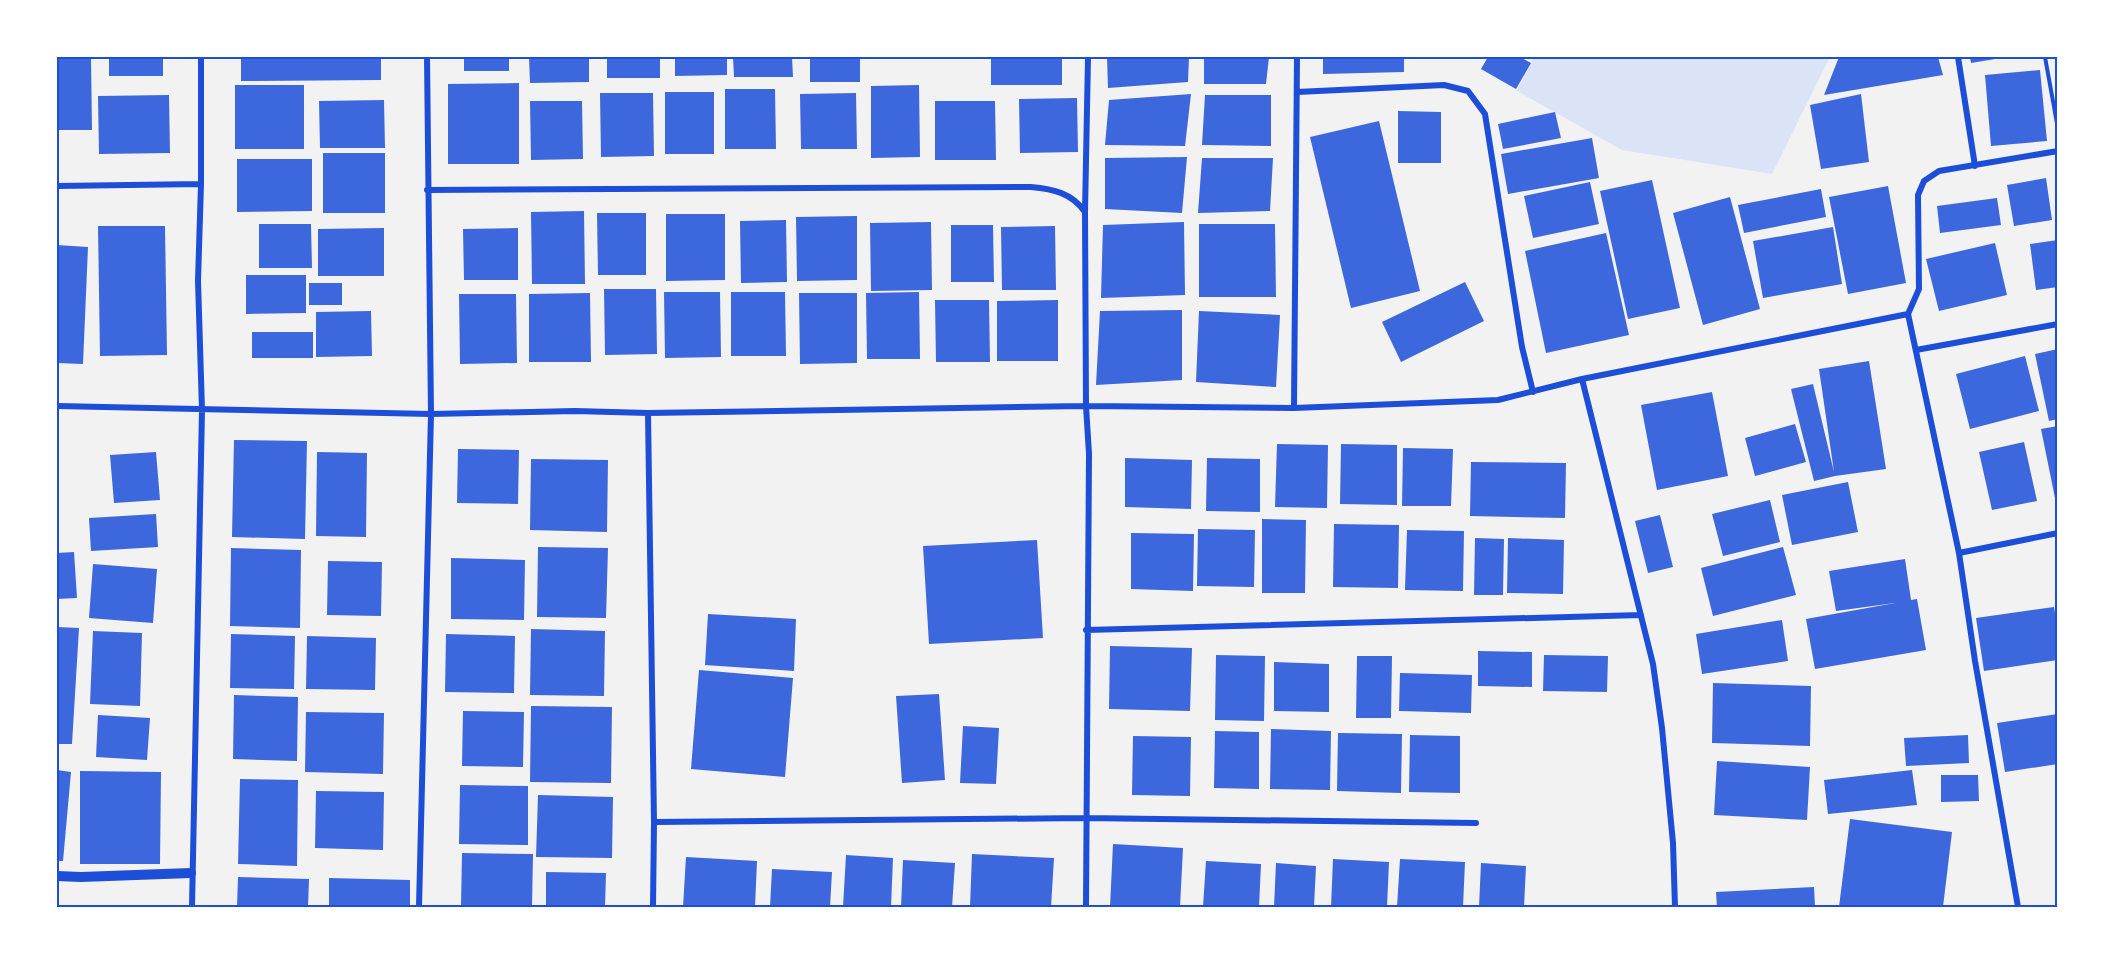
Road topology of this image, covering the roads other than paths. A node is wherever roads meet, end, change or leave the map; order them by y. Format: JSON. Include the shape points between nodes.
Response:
{"nodes":[{"id":1,"x":201,"y":57,"type":"edge"},
{"id":2,"x":427,"y":57,"type":"edge"},
{"id":3,"x":1088,"y":57,"type":"edge"},
{"id":4,"x":1297,"y":57,"type":"edge"},
{"id":5,"x":1958,"y":57,"type":"edge"},
{"id":6,"x":1297,"y":92,"type":"junction"},
{"id":7,"x":2058,"y":151,"type":"edge"},
{"id":8,"x":1975,"y":166,"type":"junction"},
{"id":9,"x":201,"y":184,"type":"junction"},
{"id":10,"x":57,"y":186,"type":"edge"},
{"id":11,"x":427,"y":190,"type":"junction"},
{"id":12,"x":1085,"y":212,"type":"junction"},
{"id":13,"x":1908,"y":314,"type":"junction"},
{"id":14,"x":2058,"y":324,"type":"edge"},
{"id":15,"x":1916,"y":350,"type":"junction"},
{"id":16,"x":1582,"y":378,"type":"junction"},
{"id":17,"x":1533,"y":393,"type":"junction"},
{"id":18,"x":57,"y":406,"type":"edge"},
{"id":19,"x":1086,"y":406,"type":"junction"},
{"id":20,"x":1294,"y":408,"type":"junction"},
{"id":21,"x":202,"y":410,"type":"junction"},
{"id":22,"x":431,"y":414,"type":"junction"},
{"id":23,"x":648,"y":414,"type":"junction"},
{"id":24,"x":2058,"y":533,"type":"edge"},
{"id":25,"x":1959,"y":553,"type":"junction"},
{"id":26,"x":1641,"y":615,"type":"junction"},
{"id":27,"x":1086,"y":630,"type":"junction"},
{"id":28,"x":1085,"y":818,"type":"junction"},
{"id":29,"x":654,"y":822,"type":"junction"},
{"id":30,"x":1476,"y":823,"type":"dead end"},
{"id":31,"x":191,"y":873,"type":"junction"},
{"id":32,"x":57,"y":876,"type":"edge"},
{"id":33,"x":192,"y":907,"type":"edge"},
{"id":34,"x":419,"y":907,"type":"edge"},
{"id":35,"x":653,"y":907,"type":"edge"},
{"id":36,"x":1086,"y":907,"type":"edge"},
{"id":37,"x":1676,"y":907,"type":"edge"},
{"id":38,"x":2018,"y":907,"type":"edge"}],
"edges":[{"from":1,"to":9,"type":"street"},
{"from":2,"to":11,"type":"street"},
{"from":3,"to":12,"type":"street"},
{"from":4,"to":6,"type":"street"},
{"from":5,"to":8,"type":"street"},
{"from":6,"to":17,"type":"street","via":[[1444,85],[1468,91],[1485,114],[1522,347]]},
{"from":6,"to":20,"type":"street"},
{"from":7,"to":8,"type":"street"},
{"from":8,"to":13,"type":"street","via":[[1939,171],[1924,181],[1918,195],[1919,289]]},
{"from":9,"to":10,"type":"street"},
{"from":9,"to":21,"type":"street","via":[[198,281]]},
{"from":11,"to":12,"type":"street","via":[[1031,187],[1066,194]]},
{"from":11,"to":22,"type":"street"},
{"from":12,"to":19,"type":"street"},
{"from":13,"to":15,"type":"street"},
{"from":13,"to":16,"type":"street"},
{"from":14,"to":15,"type":"street"},
{"from":15,"to":25,"type":"street"},
{"from":16,"to":17,"type":"street"},
{"from":16,"to":26,"type":"street"},
{"from":17,"to":20,"type":"street","via":[[1498,400]]},
{"from":18,"to":21,"type":"street"},
{"from":19,"to":20,"type":"street"},
{"from":19,"to":23,"type":"street"},
{"from":19,"to":27,"type":"street"},
{"from":21,"to":22,"type":"street"},
{"from":21,"to":31,"type":"street"},
{"from":22,"to":23,"type":"street"},
{"from":22,"to":34,"type":"street"},
{"from":23,"to":29,"type":"street"},
{"from":24,"to":25,"type":"street"},
{"from":25,"to":38,"type":"street"},
{"from":26,"to":27,"type":"street"},
{"from":26,"to":37,"type":"street","via":[[1662,728]]},
{"from":27,"to":28,"type":"street"},
{"from":28,"to":29,"type":"street"},
{"from":28,"to":30,"type":"street"},
{"from":28,"to":36,"type":"street"},
{"from":29,"to":35,"type":"street"},
{"from":31,"to":32,"type":"street"},
{"from":31,"to":33,"type":"street"}]}
